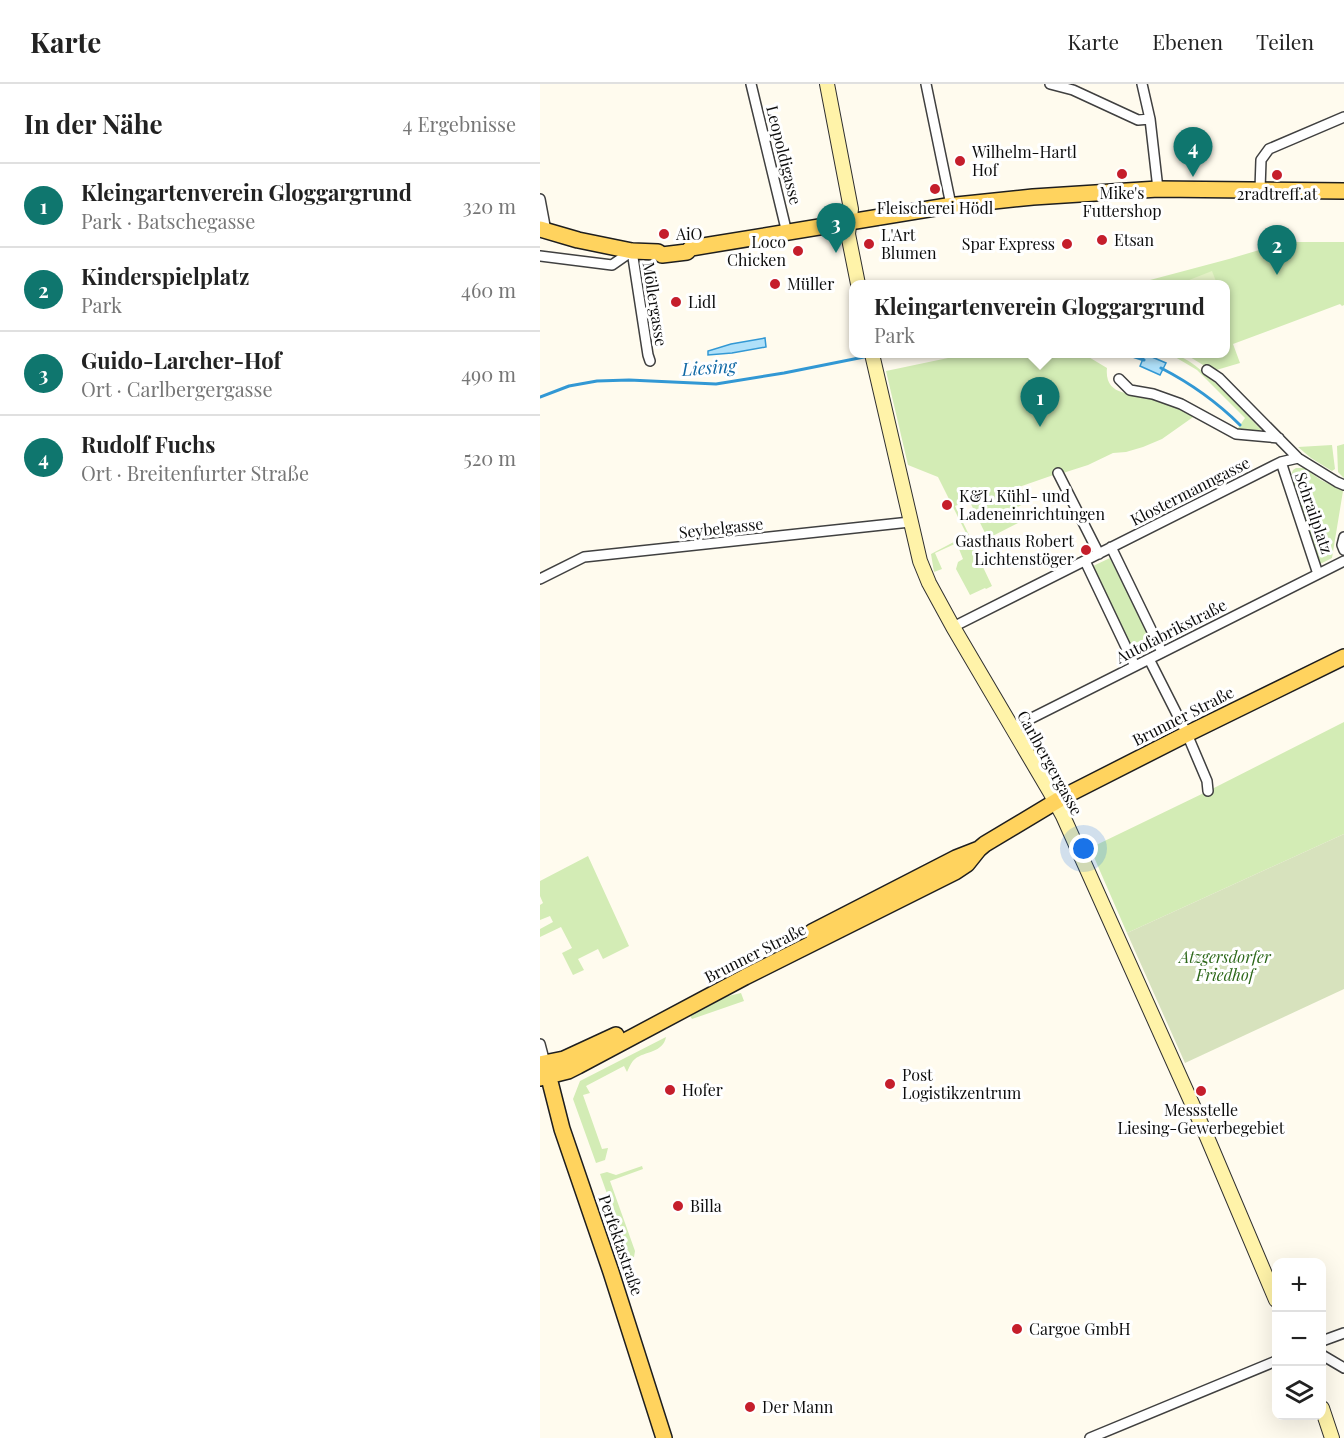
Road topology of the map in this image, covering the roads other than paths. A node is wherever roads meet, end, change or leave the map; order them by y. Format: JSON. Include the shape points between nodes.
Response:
{"nodes":[{"id":1,"x":751,"y":84,"type":"edge"},
{"id":2,"x":827,"y":84,"type":"edge"},
{"id":3,"x":926,"y":84,"type":"edge"},
{"id":4,"x":1050,"y":84,"type":"edge"},
{"id":5,"x":1142,"y":84,"type":"edge"},
{"id":6,"x":1344,"y":117,"type":"edge"},
{"id":7,"x":1150,"y":119,"type":"junction"},
{"id":8,"x":1158,"y":189,"type":"junction"},
{"id":9,"x":1260,"y":189,"type":"junction"},
{"id":10,"x":1344,"y":191,"type":"edge"},
{"id":11,"x":540,"y":199,"type":"edge"},
{"id":12,"x":951,"y":205,"type":"junction"},
{"id":13,"x":849,"y":222,"type":"junction"},
{"id":14,"x":543,"y":230,"type":"edge"},
{"id":15,"x":787,"y":233,"type":"junction"},
{"id":16,"x":632,"y":251,"type":"junction"},
{"id":17,"x":540,"y":256,"type":"edge"},
{"id":18,"x":857,"y":280,"type":"edge"},
{"id":19,"x":873,"y":358,"type":"edge"},
{"id":20,"x":650,"y":361,"type":"dead end"},
{"id":21,"x":1207,"y":370,"type":"dead end"},
{"id":22,"x":1119,"y":379,"type":"dead end"},
{"id":23,"x":1278,"y":438,"type":"junction"},
{"id":24,"x":1298,"y":458,"type":"junction"},
{"id":25,"x":1281,"y":462,"type":"junction"},
{"id":26,"x":1058,"y":473,"type":"dead end"},
{"id":27,"x":1344,"y":485,"type":"edge"},
{"id":28,"x":910,"y":522,"type":"junction"},
{"id":29,"x":1344,"y":537,"type":"edge"},
{"id":30,"x":1111,"y":547,"type":"junction"},
{"id":31,"x":1344,"y":550,"type":"edge"},
{"id":32,"x":1099,"y":554,"type":"junction"},
{"id":33,"x":1085,"y":561,"type":"junction"},
{"id":34,"x":1344,"y":561,"type":"edge"},
{"id":35,"x":1318,"y":574,"type":"junction"},
{"id":36,"x":540,"y":579,"type":"edge"},
{"id":37,"x":953,"y":627,"type":"junction"},
{"id":38,"x":1162,"y":652,"type":"junction"},
{"id":39,"x":1344,"y":657,"type":"edge"},
{"id":40,"x":1149,"y":659,"type":"junction"},
{"id":41,"x":1135,"y":666,"type":"junction"},
{"id":42,"x":1012,"y":728,"type":"junction"},
{"id":43,"x":1186,"y":734,"type":"junction"},
{"id":44,"x":1208,"y":791,"type":"dead end"},
{"id":45,"x":1055,"y":802,"type":"junction"},
{"id":46,"x":540,"y":1044,"type":"edge"},
{"id":47,"x":543,"y":1071,"type":"edge"},
{"id":48,"x":1272,"y":1291,"type":"edge"},
{"id":49,"x":1344,"y":1333,"type":"edge"},
{"id":50,"x":1326,"y":1340,"type":"edge"},
{"id":51,"x":1326,"y":1357,"type":"edge"},
{"id":52,"x":1272,"y":1363,"type":"edge"},
{"id":53,"x":1344,"y":1368,"type":"edge"},
{"id":54,"x":1326,"y":1420,"type":"edge"},
{"id":55,"x":664,"y":1438,"type":"edge"},
{"id":56,"x":1090,"y":1438,"type":"edge"},
{"id":57,"x":1332,"y":1438,"type":"edge"}],
"edges":[{"from":1,"to":15,"type":"street","name":"Leopoldigasse"},
{"from":2,"to":13,"type":"street","via":[[851,209]]},
{"from":3,"to":12,"type":"street"},
{"from":4,"to":7,"type":"street","via":[[1138,120]]},
{"from":5,"to":7,"type":"street"},
{"from":6,"to":9,"type":"street","via":[[1269,149],[1261,160]]},
{"from":7,"to":8,"type":"street"},
{"from":8,"to":9,"type":"main road"},
{"from":8,"to":12,"type":"main road"},
{"from":9,"to":10,"type":"main road"},
{"from":11,"to":14,"type":"street"},
{"from":12,"to":13,"type":"main road"},
{"from":13,"to":15,"type":"main road"},
{"from":13,"to":18,"type":"street"},
{"from":14,"to":16,"type":"main road"},
{"from":15,"to":16,"type":"main road","via":[[691,248],[662,248],[658,252]]},
{"from":16,"to":17,"type":"street","via":[[612,265]]},
{"from":16,"to":20,"type":"street","name":"Möllergasse"},
{"from":19,"to":28,"type":"street","name":"Carlbergergasse"},
{"from":21,"to":23,"type":"street"},
{"from":22,"to":23,"type":"street","via":[[1130,390],[1181,404],[1236,434]]},
{"from":23,"to":24,"type":"street"},
{"from":24,"to":25,"type":"street","name":"Schrailplatz"},
{"from":24,"to":27,"type":"street","name":"Schrailplatz"},
{"from":25,"to":30,"type":"street","name":"Klostermanngasse"},
{"from":25,"to":35,"type":"street","name":"Schrailplatz"},
{"from":26,"to":32,"type":"street"},
{"from":28,"to":36,"type":"street","name":"Seybelgasse","via":[[584,557]]},
{"from":28,"to":37,"type":"street","name":"Carlbergergasse","via":[[929,583]]},
{"from":29,"to":31,"type":"street","name":"Schrailplatz"},
{"from":30,"to":32,"type":"street","name":"Klostermanngasse"},
{"from":30,"to":38,"type":"street"},
{"from":32,"to":33,"type":"street","name":"Klostermanngasse"},
{"from":33,"to":37,"type":"street","name":"Klostermanngasse"},
{"from":33,"to":41,"type":"street"},
{"from":34,"to":35,"type":"street","name":"Autofabrikstraße"},
{"from":35,"to":38,"type":"street","name":"Autofabrikstraße"},
{"from":37,"to":42,"type":"street","name":"Carlbergergasse"},
{"from":38,"to":40,"type":"street","name":"Autofabrikstraße"},
{"from":39,"to":43,"type":"main road","name":"Brunner Straße"},
{"from":40,"to":41,"type":"street","name":"Autofabrikstraße"},
{"from":40,"to":43,"type":"street"},
{"from":41,"to":42,"type":"street","name":"Autofabrikstraße"},
{"from":42,"to":45,"type":"street","name":"Carlbergergasse"},
{"from":43,"to":44,"type":"street"},
{"from":43,"to":45,"type":"main road","name":"Brunner Straße"},
{"from":45,"to":47,"type":"main road","name":"Brunner Straße","via":[[979,849]]},
{"from":45,"to":48,"type":"street","name":"Carlbergergasse"},
{"from":46,"to":47,"type":"street"},
{"from":47,"to":55,"type":"main road","name":"Perfektastraße"},
{"from":49,"to":50,"type":"street"},
{"from":51,"to":53,"type":"street"},
{"from":52,"to":56,"type":"street"},
{"from":54,"to":57,"type":"street"}]}
